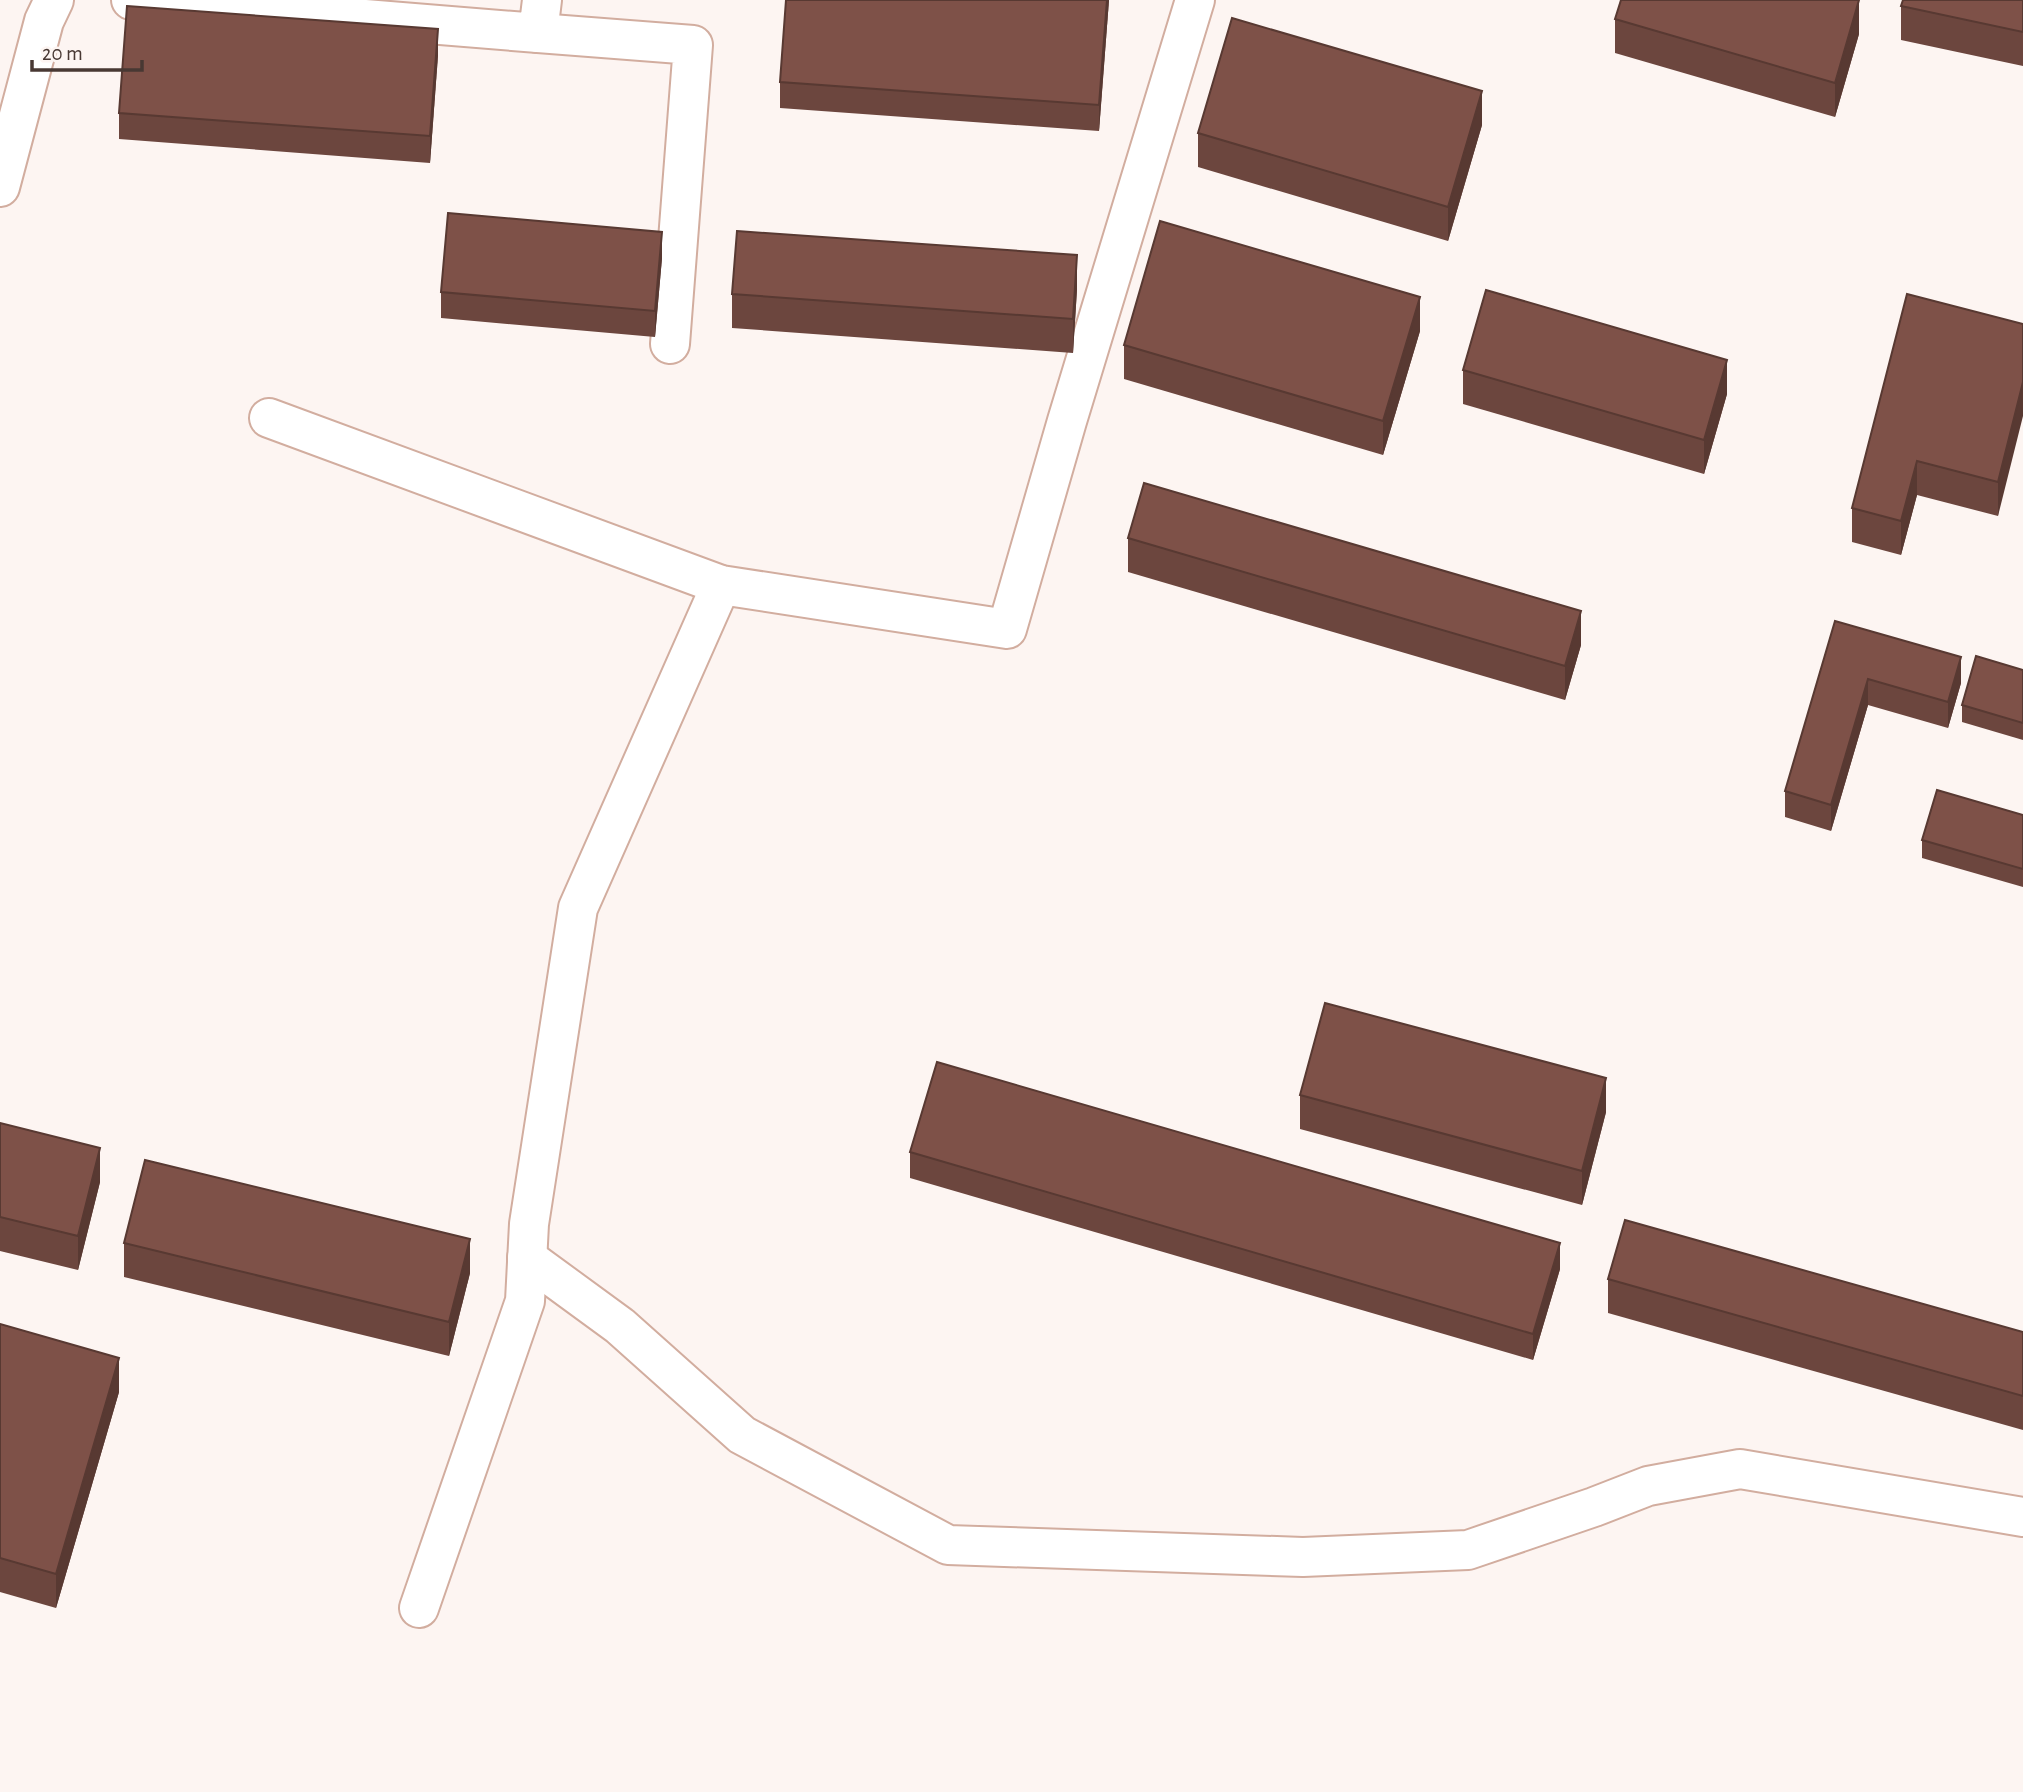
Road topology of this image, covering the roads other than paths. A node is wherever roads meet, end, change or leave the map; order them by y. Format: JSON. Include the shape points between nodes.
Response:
{"nodes":[{"id":1,"x":54,"y":0,"type":"edge"},
{"id":2,"x":131,"y":0,"type":"edge"},
{"id":3,"x":1195,"y":0,"type":"edge"},
{"id":4,"x":540,"y":16,"type":"edge"},
{"id":5,"x":0,"y":187,"type":"edge"},
{"id":6,"x":670,"y":344,"type":"dead end"},
{"id":7,"x":269,"y":418,"type":"dead end"},
{"id":8,"x":721,"y":585,"type":"junction"},
{"id":9,"x":527,"y":1258,"type":"junction"},
{"id":10,"x":2023,"y":1517,"type":"edge"},
{"id":11,"x":419,"y":1608,"type":"dead end"}],
"edges":[{"from":1,"to":5,"type":"street","via":[[44,21]]},
{"from":2,"to":4,"type":"street"},
{"from":3,"to":8,"type":"street","via":[[1007,629]]},
{"from":4,"to":6,"type":"street","via":[[693,45]]},
{"from":7,"to":8,"type":"street"},
{"from":8,"to":9,"type":"street","via":[[578,908]]},
{"from":9,"to":10,"type":"street","via":[[620,1326],[742,1435],[948,1545],[1303,1557],[1468,1550],[1648,1486],[1740,1469]]},
{"from":9,"to":11,"type":"street","via":[[525,1301]]}]}
